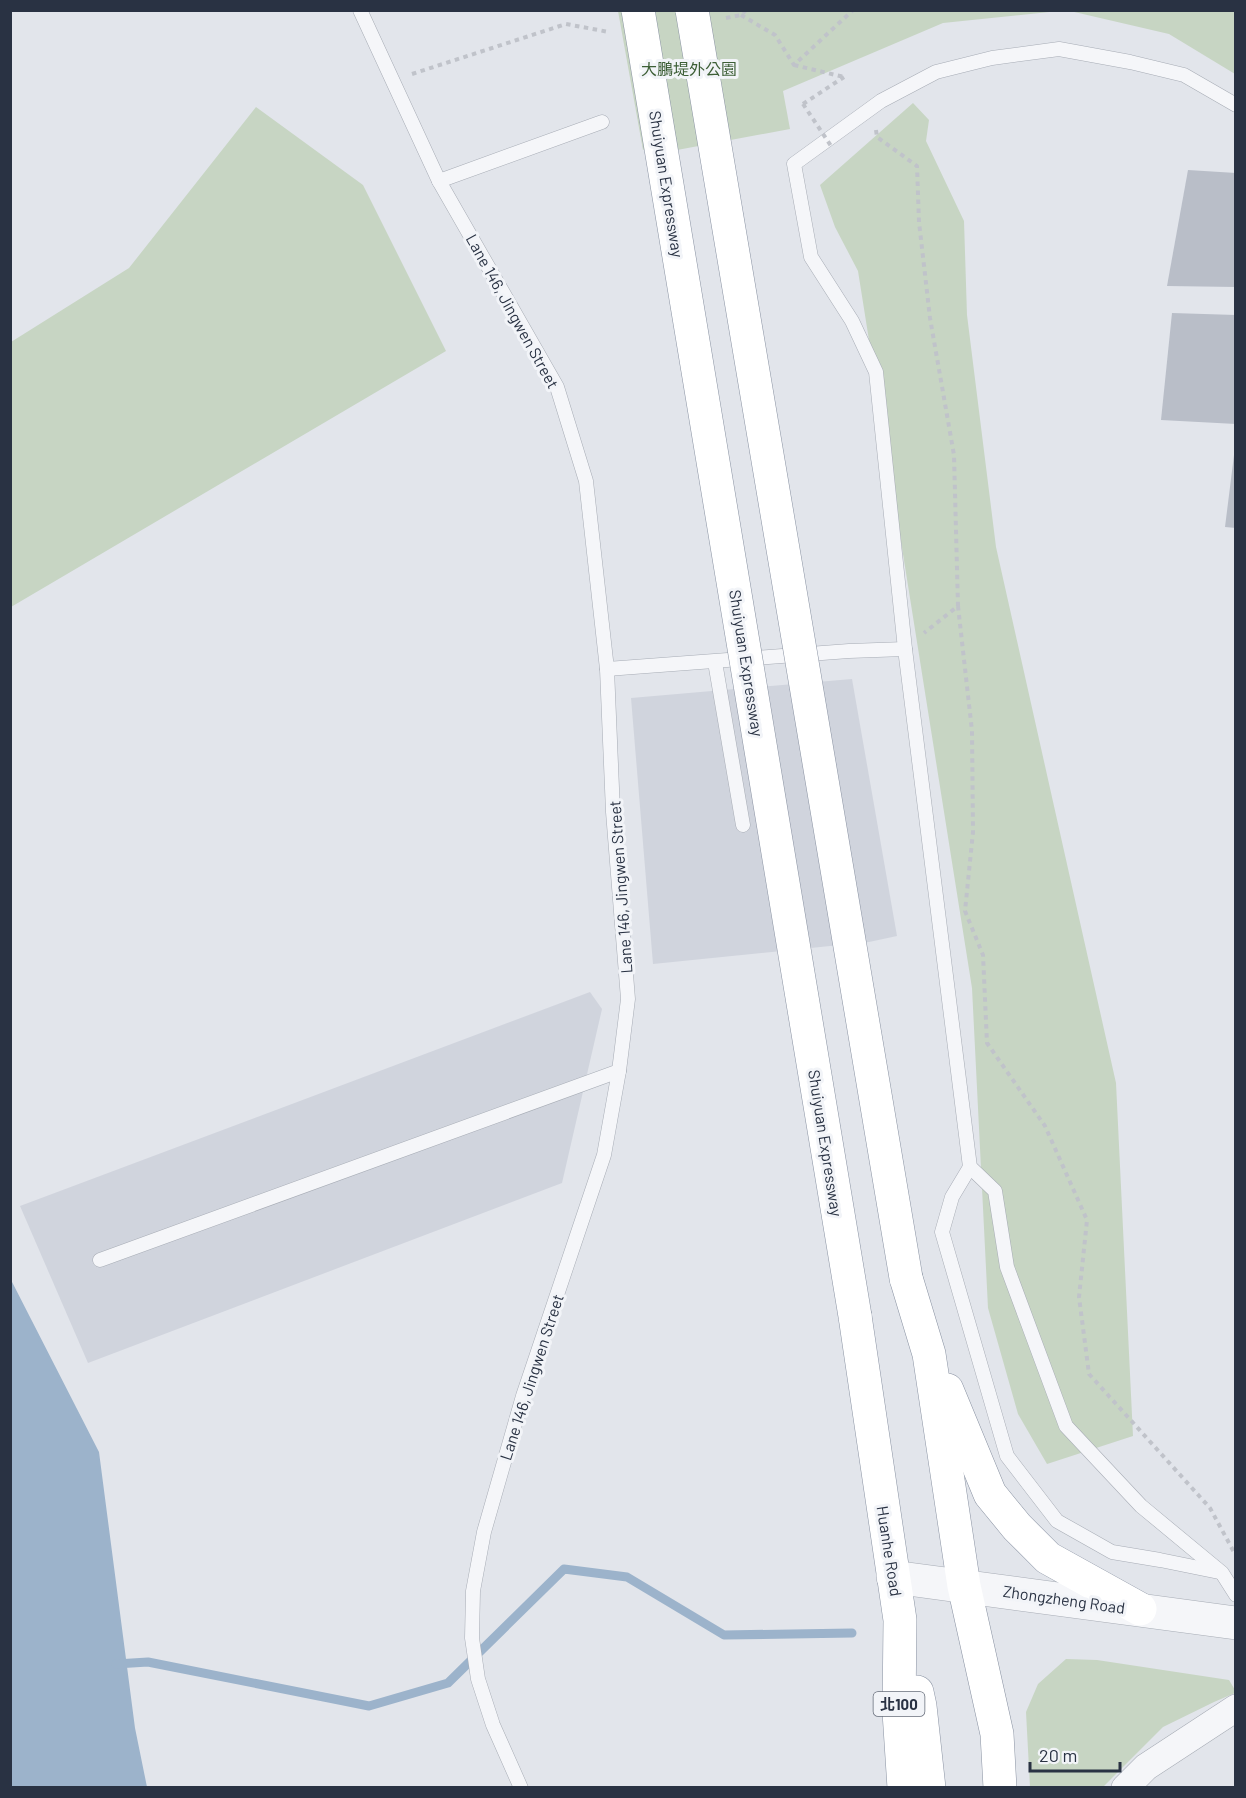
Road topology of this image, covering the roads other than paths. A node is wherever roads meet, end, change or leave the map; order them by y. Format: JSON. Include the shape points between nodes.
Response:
{"nodes":[{"id":1,"x":360,"y":10,"type":"edge"},
{"id":2,"x":705,"y":15,"type":"edge"},
{"id":3,"x":628,"y":22,"type":"edge"},
{"id":4,"x":1236,"y":105,"type":"edge"},
{"id":5,"x":602,"y":122,"type":"dead end"},
{"id":6,"x":439,"y":181,"type":"junction"},
{"id":7,"x":905,"y":649,"type":"junction"},
{"id":8,"x":715,"y":662,"type":"junction"},
{"id":9,"x":607,"y":669,"type":"junction"},
{"id":10,"x":743,"y":825,"type":"dead end"},
{"id":11,"x":619,"y":1071,"type":"junction"},
{"id":12,"x":970,"y":1167,"type":"junction"},
{"id":13,"x":100,"y":1260,"type":"dead end"},
{"id":14,"x":855,"y":1316,"type":"joint"},
{"id":15,"x":929,"y":1354,"type":"junction"},
{"id":16,"x":1222,"y":1573,"type":"junction"},
{"id":17,"x":893,"y":1577,"type":"junction"},
{"id":18,"x":964,"y":1586,"type":"junction"},
{"id":19,"x":1236,"y":1595,"type":"edge"},
{"id":20,"x":1140,"y":1610,"type":"junction"},
{"id":21,"x":900,"y":1620,"type":"junction"},
{"id":22,"x":1236,"y":1623,"type":"edge"},
{"id":23,"x":974,"y":1627,"type":"junction"},
{"id":24,"x":1236,"y":1708,"type":"edge"},
{"id":25,"x":521,"y":1788,"type":"edge"},
{"id":26,"x":904,"y":1788,"type":"edge"},
{"id":27,"x":929,"y":1788,"type":"edge"},
{"id":28,"x":978,"y":1788,"type":"edge"},
{"id":29,"x":1000,"y":1788,"type":"edge"},
{"id":30,"x":1125,"y":1788,"type":"edge"}],
"edges":[{"from":1,"to":6,"type":"lane","name":"Lane 146, Jingwen Street"},
{"from":2,"to":15,"type":"highway","bridge":true,"via":[[906,1278]]},
{"from":3,"to":14,"type":"highway","name":"Shuiyuan Expressway","bridge":true},
{"from":4,"to":7,"type":"lane","via":[[1184,75],[1059,49],[993,58],[936,72],[881,102],[794,164],[811,257],[852,321],[876,372]]},
{"from":5,"to":6,"type":"lane"},
{"from":6,"to":9,"type":"lane","name":"Lane 146, Jingwen Street","via":[[557,387],[586,481]]},
{"from":7,"to":8,"type":"lane"},
{"from":7,"to":12,"type":"lane"},
{"from":8,"to":9,"type":"lane"},
{"from":8,"to":10,"type":"lane"},
{"from":9,"to":11,"type":"lane","name":"Lane 146, Jingwen Street","via":[[613,812],[628,999]]},
{"from":11,"to":13,"type":"lane"},
{"from":11,"to":25,"type":"lane","name":"Lane 146, Jingwen Street","via":[[604,1155],[523,1396],[484,1532],[473,1591],[472,1638],[478,1679]]},
{"from":12,"to":16,"type":"lane","via":[[995,1191],[1007,1267],[1066,1426],[1141,1506]]},
{"from":12,"to":16,"type":"lane","via":[[952,1197],[942,1232],[1007,1456],[1057,1521],[1112,1552]]},
{"from":14,"to":17,"type":"highway","name":"Huanhe Road"},
{"from":15,"to":18,"type":"highway"},
{"from":15,"to":20,"type":"highway","via":[[990,1494],[1017,1527],[1048,1558]]},
{"from":16,"to":19,"type":"lane"},
{"from":17,"to":18,"type":"street","name":"Zhongzheng Road"},
{"from":17,"to":21,"type":"highway","name":"Huanhe Road"},
{"from":18,"to":20,"type":"street","name":"Zhongzheng Road"},
{"from":18,"to":23,"type":"highway"},
{"from":20,"to":22,"type":"street","name":"Zhongzheng Road"},
{"from":21,"to":26,"type":"highway","name":"Huanhe Road","number":"北100","via":[[899,1712]]},
{"from":21,"to":27,"type":"highway","via":[[921,1706]]},
{"from":23,"to":28,"type":"highway"},
{"from":23,"to":29,"type":"highway","via":[[997,1734]]},
{"from":24,"to":30,"type":"street","via":[[1146,1767]]}]}
